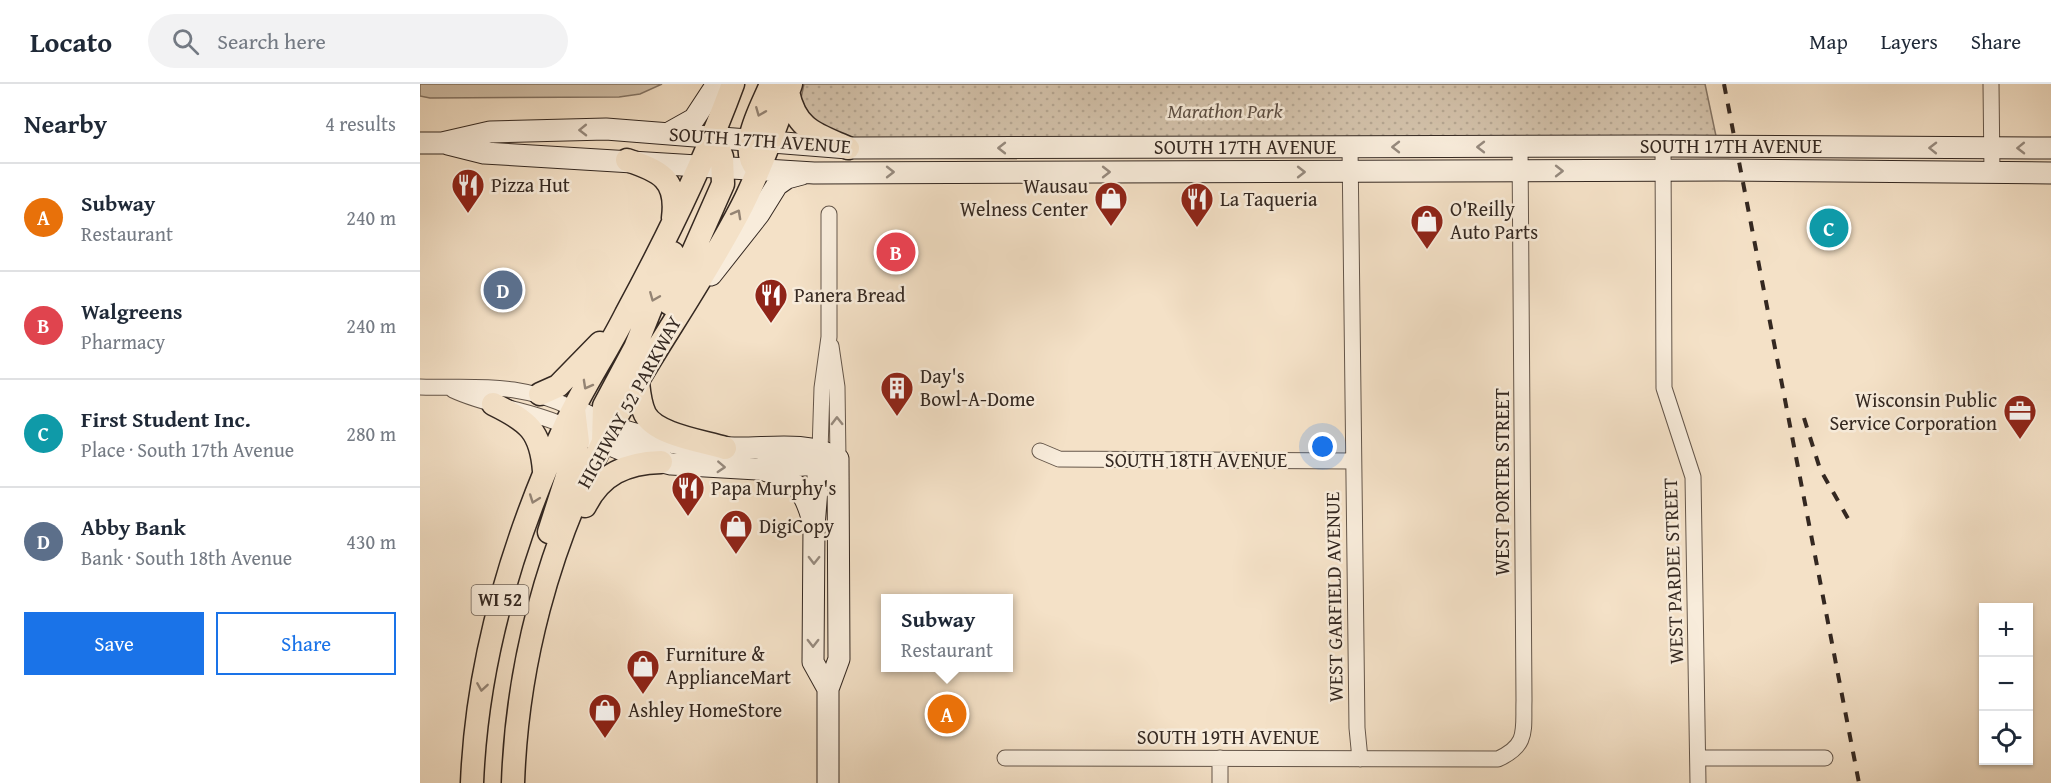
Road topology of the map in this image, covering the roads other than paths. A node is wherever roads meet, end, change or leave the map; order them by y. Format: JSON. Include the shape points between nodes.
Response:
{"nodes":[{"id":1,"x":717,"y":84,"type":"edge"},
{"id":2,"x":733,"y":84,"type":"edge"},
{"id":3,"x":1991,"y":84,"type":"edge"},
{"id":4,"x":783,"y":87,"type":"edge"},
{"id":5,"x":668,"y":133,"type":"junction"},
{"id":6,"x":714,"y":136,"type":"junction"},
{"id":7,"x":759,"y":141,"type":"junction"},
{"id":8,"x":420,"y":143,"type":"edge"},
{"id":9,"x":442,"y":143,"type":"junction"},
{"id":10,"x":1520,"y":146,"type":"junction"},
{"id":11,"x":1663,"y":146,"type":"junction"},
{"id":12,"x":1350,"y":147,"type":"junction"},
{"id":13,"x":848,"y":148,"type":"junction"},
{"id":14,"x":1992,"y":148,"type":"junction"},
{"id":15,"x":2051,"y":148,"type":"edge"},
{"id":16,"x":627,"y":160,"type":"junction"},
{"id":17,"x":700,"y":165,"type":"junction"},
{"id":18,"x":724,"y":167,"type":"junction"},
{"id":19,"x":758,"y":169,"type":"junction"},
{"id":20,"x":1351,"y":171,"type":"junction"},
{"id":21,"x":1521,"y":171,"type":"junction"},
{"id":22,"x":1663,"y":171,"type":"junction"},
{"id":23,"x":2051,"y":172,"type":"edge"},
{"id":24,"x":814,"y":173,"type":"junction"},
{"id":25,"x":1992,"y":173,"type":"junction"},
{"id":26,"x":829,"y":214,"type":"dead end"},
{"id":27,"x":673,"y":222,"type":"junction"},
{"id":28,"x":680,"y":308,"type":"junction"},
{"id":29,"x":627,"y":313,"type":"junction"},
{"id":30,"x":657,"y":347,"type":"junction"},
{"id":31,"x":638,"y":382,"type":"junction"},
{"id":32,"x":420,"y":387,"type":"edge"},
{"id":33,"x":453,"y":390,"type":"junction"},
{"id":34,"x":540,"y":394,"type":"junction"},
{"id":35,"x":493,"y":404,"type":"junction"},
{"id":36,"x":572,"y":422,"type":"junction"},
{"id":37,"x":605,"y":431,"type":"junction"},
{"id":38,"x":725,"y":448,"type":"junction"},
{"id":39,"x":1040,"y":451,"type":"dead end"},
{"id":40,"x":826,"y":458,"type":"junction"},
{"id":41,"x":1353,"y":461,"type":"junction"},
{"id":42,"x":660,"y":462,"type":"junction"},
{"id":43,"x":757,"y":469,"type":"junction"},
{"id":44,"x":544,"y":473,"type":"junction"},
{"id":45,"x":814,"y":526,"type":"junction"},
{"id":46,"x":548,"y":576,"type":"junction"},
{"id":47,"x":538,"y":610,"type":"junction"},
{"id":48,"x":828,"y":689,"type":"junction"},
{"id":49,"x":1005,"y":758,"type":"dead end"},
{"id":50,"x":1220,"y":758,"type":"junction"},
{"id":51,"x":1698,"y":758,"type":"junction"},
{"id":52,"x":1825,"y":758,"type":"dead end"},
{"id":53,"x":1360,"y":759,"type":"junction"},
{"id":54,"x":1452,"y":759,"type":"joint"},
{"id":55,"x":472,"y":783,"type":"edge"},
{"id":56,"x":513,"y":783,"type":"edge"},
{"id":57,"x":828,"y":783,"type":"edge"},
{"id":58,"x":1220,"y":783,"type":"edge"},
{"id":59,"x":1698,"y":783,"type":"edge"}],
"edges":[{"from":1,"to":5,"type":"main road","via":[[694,119]]},
{"from":2,"to":6,"type":"main road","number":"WI 52"},
{"from":3,"to":14,"type":"street"},
{"from":4,"to":7,"type":"main road","number":"WI 52"},
{"from":4,"to":13,"type":"main road","via":[[803,125]]},
{"from":5,"to":6,"type":"main road","name":"SOUTH 17TH AVENUE"},
{"from":5,"to":9,"type":"main road","name":"SOUTH 17TH AVENUE","one_way":true,"via":[[606,129],[490,132]]},
{"from":6,"to":7,"type":"main road","name":"SOUTH 17TH AVENUE"},
{"from":6,"to":17,"type":"main road","name":"HIGHWAY 52 PARKWAY","number":"WI 52"},
{"from":6,"to":18,"type":"main road"},
{"from":7,"to":13,"type":"main road","name":"SOUTH 17TH AVENUE"},
{"from":7,"to":19,"type":"main road","name":"HIGHWAY 52 PARKWAY","number":"WI 52"},
{"from":8,"to":9,"type":"main road","name":"SOUTH 17TH AVENUE"},
{"from":9,"to":16,"type":"main road","name":"SOUTH 17TH AVENUE","via":[[491,153]]},
{"from":10,"to":11,"type":"main road","name":"SOUTH 17TH AVENUE"},
{"from":10,"to":12,"type":"main road","name":"SOUTH 17TH AVENUE","one_way":true},
{"from":10,"to":21,"type":"street","name":"WEST PORTER STREET"},
{"from":14,"to":11,"type":"main road","name":"SOUTH 17TH AVENUE","one_way":true},
{"from":11,"to":22,"type":"street","name":"WEST PARDEE STREET"},
{"from":12,"to":13,"type":"main road","name":"SOUTH 17TH AVENUE","one_way":true},
{"from":12,"to":20,"type":"street","name":"WEST GARFIELD AVENUE"},
{"from":15,"to":14,"type":"main road","name":"SOUTH 17TH AVENUE","one_way":true},
{"from":14,"to":25,"type":"street"},
{"from":16,"to":17,"type":"main road","name":"SOUTH 17TH AVENUE"},
{"from":16,"to":27,"type":"main road","via":[[656,171],[669,183],[675,203]]},
{"from":17,"to":18,"type":"main road","name":"SOUTH 17TH AVENUE"},
{"from":17,"to":27,"type":"main road","name":"HIGHWAY 52 PARKWAY","number":"WI 52"},
{"from":17,"to":37,"type":"main road","one_way":true,"via":[[703,182],[699,199],[604,406]]},
{"from":18,"to":19,"type":"main road","name":"SOUTH 17TH AVENUE"},
{"from":18,"to":30,"type":"main road","via":[[722,188],[678,285]]},
{"from":19,"to":24,"type":"main road","name":"SOUTH 17TH AVENUE"},
{"from":28,"to":19,"type":"main road","name":"HIGHWAY 52 PARKWAY","number":"WI 52","one_way":true,"via":[[740,210]]},
{"from":20,"to":21,"type":"main road","name":"SOUTH 17TH AVENUE"},
{"from":24,"to":20,"type":"main road","name":"SOUTH 17TH AVENUE","one_way":true},
{"from":20,"to":41,"type":"street","name":"WEST GARFIELD AVENUE"},
{"from":21,"to":22,"type":"main road","name":"SOUTH 17TH AVENUE","one_way":true},
{"from":21,"to":54,"type":"street","name":"WEST PORTER STREET","via":[[1523,737],[1513,753],[1498,759]]},
{"from":22,"to":25,"type":"main road","name":"SOUTH 17TH AVENUE"},
{"from":22,"to":51,"type":"street","name":"WEST PARDEE STREET","via":[[1664,388],[1694,477]]},
{"from":23,"to":25,"type":"main road","name":"SOUTH 17TH AVENUE"},
{"from":24,"to":28,"type":"main road","via":[[790,177],[777,185],[742,236]]},
{"from":26,"to":40,"type":"street","via":[[829,337],[822,388]]},
{"from":27,"to":29,"type":"main road","name":"HIGHWAY 52 PARKWAY","number":"WI 52"},
{"from":28,"to":30,"type":"main road","name":"HIGHWAY 52 PARKWAY","number":"WI 52"},
{"from":29,"to":34,"type":"main road","via":[[567,378],[553,390]]},
{"from":29,"to":36,"type":"main road","name":"HIGHWAY 52 PARKWAY","number":"WI 52","one_way":true},
{"from":30,"to":31,"type":"main road","name":"HIGHWAY 52 PARKWAY","number":"WI 52"},
{"from":31,"to":37,"type":"main road","name":"HIGHWAY 52 PARKWAY","number":"WI 52"},
{"from":31,"to":38,"type":"main road","via":[[643,408],[651,422],[666,431]]},
{"from":32,"to":33,"type":"street"},
{"from":33,"to":34,"type":"street","via":[[492,386]]},
{"from":33,"to":35,"type":"street"},
{"from":34,"to":36,"type":"street"},
{"from":35,"to":36,"type":"street"},
{"from":35,"to":44,"type":"main road","via":[[535,433]]},
{"from":36,"to":37,"type":"main road"},
{"from":36,"to":44,"type":"main road","name":"HIGHWAY 52 PARKWAY","number":"WI 52"},
{"from":36,"to":47,"type":"main road","via":[[575,451],[544,549]]},
{"from":37,"to":38,"type":"main road","via":[[660,442]]},
{"from":37,"to":42,"type":"main road","via":[[636,456]]},
{"from":37,"to":46,"type":"main road","name":"HIGHWAY 52 PARKWAY","number":"WI 52"},
{"from":38,"to":40,"type":"main road"},
{"from":39,"to":41,"type":"street","name":"SOUTH 18TH AVENUE","via":[[1059,459]]},
{"from":40,"to":43,"type":"main road"},
{"from":40,"to":45,"type":"main road"},
{"from":40,"to":48,"type":"main road","via":[[839,659]]},
{"from":41,"to":53,"type":"street","name":"WEST GARFIELD AVENUE"},
{"from":42,"to":43,"type":"main road","one_way":true},
{"from":42,"to":46,"type":"main road","via":[[624,467],[602,482],[591,495],[568,546]]},
{"from":43,"to":45,"type":"main road","via":[[780,474],[797,484]]},
{"from":44,"to":55,"type":"main road","name":"HIGHWAY 52 PARKWAY","number":"WI 52","one_way":true,"via":[[495,618],[482,686]]},
{"from":45,"to":48,"type":"main road","one_way":true,"via":[[813,662]]},
{"from":46,"to":47,"type":"main road","name":"HIGHWAY 52 PARKWAY","number":"WI 52"},
{"from":47,"to":56,"type":"main road","name":"HIGHWAY 52 PARKWAY","number":"WI 52","via":[[522,686]]},
{"from":48,"to":57,"type":"main road"},
{"from":49,"to":50,"type":"street","name":"SOUTH 19TH AVENUE"},
{"from":50,"to":53,"type":"street","name":"SOUTH 19TH AVENUE"},
{"from":50,"to":58,"type":"street"},
{"from":51,"to":52,"type":"street"},
{"from":51,"to":59,"type":"street","name":"WEST PARDEE STREET"},
{"from":53,"to":54,"type":"street","name":"SOUTH 19TH AVENUE"}]}
